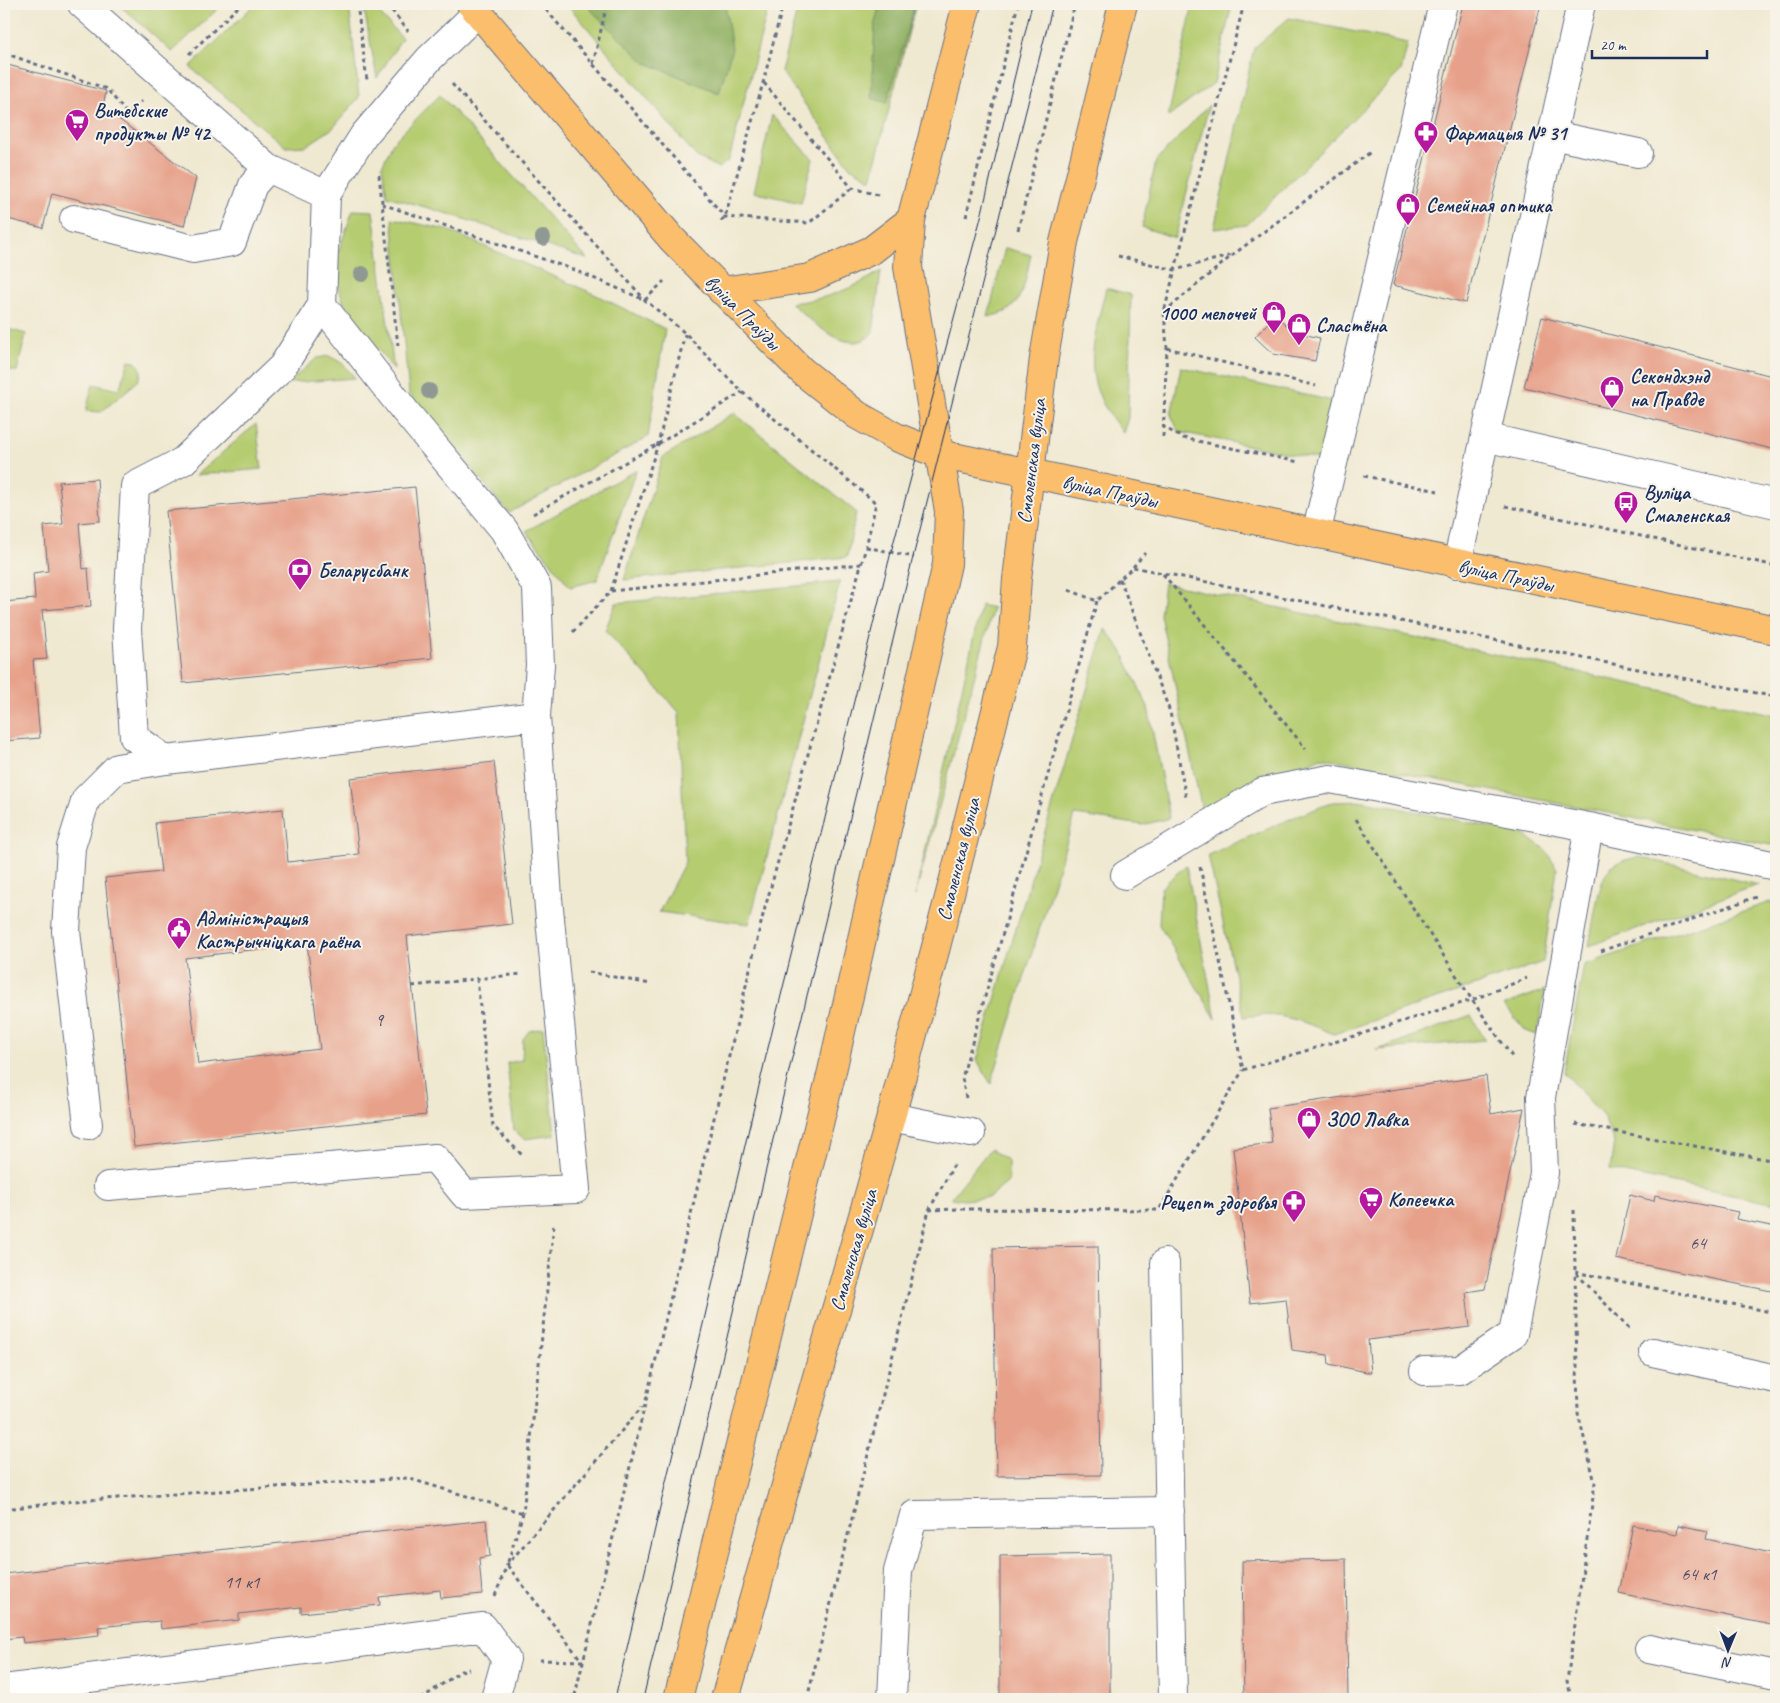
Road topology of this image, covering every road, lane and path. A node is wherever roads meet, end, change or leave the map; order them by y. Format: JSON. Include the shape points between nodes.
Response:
{"nodes":[{"id":1,"x":82,"y":4,"type":"edge"},
{"id":2,"x":357,"y":4,"type":"edge"},
{"id":3,"x":388,"y":4,"type":"edge"},
{"id":4,"x":541,"y":4,"type":"edge"},
{"id":5,"x":607,"y":4,"type":"edge"},
{"id":6,"x":783,"y":4,"type":"edge"},
{"id":7,"x":967,"y":4,"type":"edge"},
{"id":8,"x":1018,"y":4,"type":"edge"},
{"id":9,"x":1075,"y":4,"type":"edge"},
{"id":10,"x":1123,"y":4,"type":"edge"},
{"id":11,"x":1244,"y":4,"type":"edge"},
{"id":12,"x":1443,"y":4,"type":"edge"},
{"id":13,"x":1581,"y":4,"type":"edge"},
{"id":14,"x":474,"y":8,"type":"edge"},
{"id":15,"x":4,"y":53,"type":"edge"},
{"id":16,"x":429,"y":59,"type":"junction"},
{"id":17,"x":593,"y":64,"type":"junction"},
{"id":18,"x":763,"y":83,"type":"junction"},
{"id":19,"x":128,"y":115,"type":"dead end"},
{"id":20,"x":1415,"y":119,"type":"junction"},
{"id":21,"x":373,"y":125,"type":"junction"},
{"id":22,"x":1552,"y":135,"type":"junction"},
{"id":23,"x":1638,"y":153,"type":"dead end"},
{"id":24,"x":268,"y":168,"type":"junction"},
{"id":25,"x":852,"y":188,"type":"junction"},
{"id":26,"x":326,"y":194,"type":"junction"},
{"id":27,"x":882,"y":196,"type":"dead end"},
{"id":28,"x":382,"y":204,"type":"junction"},
{"id":29,"x":725,"y":217,"type":"junction"},
{"id":30,"x":966,"y":217,"type":"dead end"},
{"id":31,"x":74,"y":220,"type":"dead end"},
{"id":32,"x":911,"y":220,"type":"junction"},
{"id":33,"x":721,"y":221,"type":"dead end"},
{"id":34,"x":1018,"y":230,"type":"dead end"},
{"id":35,"x":1234,"y":254,"type":"junction"},
{"id":36,"x":1118,"y":256,"type":"dead end"},
{"id":37,"x":1175,"y":270,"type":"junction"},
{"id":38,"x":665,"y":280,"type":"dead end"},
{"id":39,"x":722,"y":291,"type":"junction"},
{"id":40,"x":645,"y":300,"type":"junction"},
{"id":41,"x":322,"y":305,"type":"junction"},
{"id":42,"x":1164,"y":312,"type":"junction"},
{"id":43,"x":685,"y":333,"type":"junction"},
{"id":44,"x":1167,"y":348,"type":"junction"},
{"id":45,"x":398,"y":352,"type":"dead end"},
{"id":46,"x":742,"y":392,"type":"junction"},
{"id":47,"x":1350,"y":394,"type":"junction"},
{"id":48,"x":1163,"y":437,"type":"dead end"},
{"id":49,"x":1485,"y":437,"type":"junction"},
{"id":50,"x":658,"y":444,"type":"junction"},
{"id":51,"x":939,"y":454,"type":"junction"},
{"id":52,"x":1031,"y":474,"type":"junction"},
{"id":53,"x":1776,"y":504,"type":"edge"},
{"id":54,"x":504,"y":530,"type":"junction"},
{"id":55,"x":1316,"y":534,"type":"junction"},
{"id":56,"x":866,"y":547,"type":"junction"},
{"id":57,"x":1145,"y":553,"type":"dead end"},
{"id":58,"x":922,"y":559,"type":"dead end"},
{"id":59,"x":860,"y":564,"type":"junction"},
{"id":60,"x":1457,"y":564,"type":"junction"},
{"id":61,"x":1132,"y":567,"type":"junction"},
{"id":62,"x":1120,"y":579,"type":"junction"},
{"id":63,"x":1069,"y":590,"type":"dead end"},
{"id":64,"x":611,"y":591,"type":"junction"},
{"id":65,"x":1097,"y":601,"type":"junction"},
{"id":66,"x":1776,"y":630,"type":"edge"},
{"id":67,"x":540,"y":665,"type":"junction"},
{"id":68,"x":1776,"y":697,"type":"edge"},
{"id":69,"x":536,"y":716,"type":"junction"},
{"id":70,"x":166,"y":760,"type":"junction"},
{"id":71,"x":1589,"y":827,"type":"junction"},
{"id":72,"x":1193,"y":833,"type":"junction"},
{"id":73,"x":1776,"y":866,"type":"edge"},
{"id":74,"x":1125,"y":874,"type":"dead end"},
{"id":75,"x":1758,"y":897,"type":"dead end"},
{"id":76,"x":1566,"y":963,"type":"junction"},
{"id":77,"x":594,"y":972,"type":"dead end"},
{"id":78,"x":516,"y":974,"type":"dead end"},
{"id":79,"x":477,"y":979,"type":"junction"},
{"id":80,"x":650,"y":984,"type":"dead end"},
{"id":81,"x":412,"y":986,"type":"dead end"},
{"id":82,"x":1243,"y":1070,"type":"junction"},
{"id":83,"x":891,"y":1117,"type":"junction"},
{"id":84,"x":1567,"y":1123,"type":"dead end"},
{"id":85,"x":88,"y":1125,"type":"dead end"},
{"id":86,"x":971,"y":1132,"type":"junction"},
{"id":87,"x":1776,"y":1161,"type":"edge"},
{"id":88,"x":108,"y":1186,"type":"dead end"},
{"id":89,"x":558,"y":1190,"type":"junction"},
{"id":90,"x":1574,"y":1206,"type":"dead end"},
{"id":91,"x":929,"y":1210,"type":"junction"},
{"id":92,"x":1165,"y":1263,"type":"dead end"},
{"id":93,"x":1575,"y":1272,"type":"junction"},
{"id":94,"x":1776,"y":1313,"type":"edge"},
{"id":95,"x":1654,"y":1352,"type":"joint"},
{"id":96,"x":1424,"y":1370,"type":"dead end"},
{"id":97,"x":1776,"y":1378,"type":"edge"},
{"id":98,"x":644,"y":1405,"type":"junction"},
{"id":99,"x":4,"y":1509,"type":"edge"},
{"id":100,"x":1170,"y":1511,"type":"junction"},
{"id":101,"x":523,"y":1513,"type":"junction"},
{"id":102,"x":507,"y":1565,"type":"junction"},
{"id":103,"x":483,"y":1627,"type":"junction"},
{"id":104,"x":1649,"y":1649,"type":"dead end"},
{"id":105,"x":506,"y":1659,"type":"junction"},
{"id":106,"x":582,"y":1661,"type":"junction"},
{"id":107,"x":1776,"y":1675,"type":"edge"},
{"id":108,"x":4,"y":1689,"type":"edge"},
{"id":109,"x":421,"y":1699,"type":"edge"},
{"id":110,"x":495,"y":1699,"type":"edge"},
{"id":111,"x":574,"y":1699,"type":"edge"},
{"id":112,"x":678,"y":1699,"type":"edge"},
{"id":113,"x":725,"y":1699,"type":"edge"},
{"id":114,"x":807,"y":1699,"type":"edge"},
{"id":115,"x":892,"y":1699,"type":"edge"},
{"id":116,"x":1173,"y":1699,"type":"edge"},
{"id":117,"x":1572,"y":1699,"type":"edge"}],
"edges":[{"from":1,"to":24,"type":"lane"},
{"from":2,"to":21,"type":"path"},
{"from":3,"to":16,"type":"path"},
{"from":4,"to":17,"type":"path"},
{"from":5,"to":17,"type":"path"},
{"from":6,"to":18,"type":"path"},
{"from":7,"to":32,"type":"main road"},
{"from":8,"to":30,"type":"path"},
{"from":9,"to":34,"type":"path"},
{"from":10,"to":52,"type":"main road","name":"Смаленская вуліца","via":[[1064,242],[1044,358]]},
{"from":11,"to":37,"type":"path"},
{"from":12,"to":20,"type":"lane"},
{"from":13,"to":22,"type":"lane"},
{"from":14,"to":16,"type":"lane"},
{"from":14,"to":39,"type":"main road","name":"вуліца Праўды","via":[[672,240]]},
{"from":15,"to":19,"type":"path","via":[[107,89]]},
{"from":16,"to":21,"type":"lane"},
{"from":16,"to":40,"type":"path"},
{"from":17,"to":29,"type":"path"},
{"from":18,"to":25,"type":"path"},
{"from":18,"to":29,"type":"path"},
{"from":20,"to":35,"type":"path"},
{"from":20,"to":47,"type":"lane"},
{"from":21,"to":26,"type":"lane"},
{"from":21,"to":28,"type":"path"},
{"from":22,"to":23,"type":"lane"},
{"from":22,"to":49,"type":"lane"},
{"from":24,"to":26,"type":"lane"},
{"from":24,"to":31,"type":"lane","via":[[253,185],[232,242],[193,249]]},
{"from":25,"to":27,"type":"path"},
{"from":25,"to":29,"type":"path","via":[[808,223]]},
{"from":26,"to":41,"type":"lane"},
{"from":28,"to":40,"type":"path","via":[[572,269]]},
{"from":28,"to":45,"type":"path"},
{"from":29,"to":33,"type":"path"},
{"from":32,"to":39,"type":"main road","via":[[872,250],[810,278]]},
{"from":32,"to":51,"type":"main road","via":[[908,266]]},
{"from":35,"to":37,"type":"path"},
{"from":35,"to":42,"type":"path"},
{"from":36,"to":37,"type":"path"},
{"from":37,"to":42,"type":"path"},
{"from":38,"to":40,"type":"path"},
{"from":39,"to":51,"type":"main road","name":"вуліца Праўды","via":[[802,371],[838,401],[896,437]]},
{"from":40,"to":43,"type":"path"},
{"from":41,"to":54,"type":"lane"},
{"from":41,"to":70,"type":"lane","via":[[282,367],[183,461],[135,486],[127,629],[134,737]]},
{"from":42,"to":44,"type":"path"},
{"from":43,"to":46,"type":"path"},
{"from":43,"to":50,"type":"path"},
{"from":44,"to":47,"type":"path"},
{"from":44,"to":48,"type":"path"},
{"from":46,"to":50,"type":"path"},
{"from":46,"to":56,"type":"path","via":[[876,503]]},
{"from":47,"to":55,"type":"lane"},
{"from":49,"to":53,"type":"lane"},
{"from":49,"to":60,"type":"lane"},
{"from":50,"to":54,"type":"path"},
{"from":50,"to":64,"type":"path"},
{"from":51,"to":52,"type":"main road","name":"вуліца Праўды"},
{"from":51,"to":112,"type":"main road","via":[[949,511],[947,564],[832,1072]]},
{"from":52,"to":55,"type":"main road","name":"вуліца Праўды"},
{"from":52,"to":83,"type":"main road","name":"Смаленская вуліца","via":[[1012,647]]},
{"from":54,"to":67,"type":"lane","via":[[537,588]]},
{"from":55,"to":60,"type":"main road","name":"вуліца Праўды"},
{"from":56,"to":58,"type":"path"},
{"from":56,"to":59,"type":"path"},
{"from":57,"to":61,"type":"path"},
{"from":59,"to":64,"type":"path"},
{"from":59,"to":98,"type":"path","via":[[762,915]]},
{"from":60,"to":66,"type":"main road","name":"вуліца Праўды"},
{"from":61,"to":62,"type":"path"},
{"from":61,"to":68,"type":"path"},
{"from":62,"to":65,"type":"path"},
{"from":62,"to":72,"type":"path","via":[[1170,712]]},
{"from":63,"to":65,"type":"path"},
{"from":64,"to":67,"type":"path"},
{"from":65,"to":86,"type":"path","via":[[962,1078]]},
{"from":67,"to":69,"type":"lane"},
{"from":69,"to":70,"type":"lane"},
{"from":69,"to":89,"type":"lane","via":[[548,898],[576,1189]]},
{"from":70,"to":85,"type":"lane","via":[[117,768],[86,799],[71,847],[66,931]]},
{"from":71,"to":72,"type":"lane","via":[[1330,779],[1262,792]]},
{"from":71,"to":73,"type":"lane"},
{"from":71,"to":76,"type":"lane"},
{"from":72,"to":74,"type":"lane"},
{"from":72,"to":82,"type":"path"},
{"from":75,"to":76,"type":"path"},
{"from":76,"to":82,"type":"path","via":[[1472,1000]]},
{"from":76,"to":96,"type":"lane","via":[[1540,1097],[1544,1172],[1513,1334],[1460,1370]]},
{"from":77,"to":80,"type":"path"},
{"from":78,"to":79,"type":"path"},
{"from":79,"to":81,"type":"path"},
{"from":79,"to":89,"type":"path","via":[[493,1126]]},
{"from":82,"to":91,"type":"path","via":[[1159,1210]]},
{"from":83,"to":86,"type":"lane"},
{"from":83,"to":113,"type":"main road","name":"Смаленская вуліца"},
{"from":84,"to":87,"type":"path"},
{"from":86,"to":91,"type":"path"},
{"from":88,"to":89,"type":"lane","via":[[435,1158],[464,1194]]},
{"from":89,"to":101,"type":"path"},
{"from":90,"to":93,"type":"path"},
{"from":91,"to":114,"type":"path"},
{"from":92,"to":100,"type":"lane"},
{"from":93,"to":94,"type":"path"},
{"from":93,"to":95,"type":"path"},
{"from":93,"to":117,"type":"path","via":[[1578,1413],[1595,1483],[1567,1681]]},
{"from":95,"to":97,"type":"lane"},
{"from":98,"to":102,"type":"path"},
{"from":98,"to":106,"type":"path"},
{"from":99,"to":101,"type":"path","via":[[74,1501],[407,1478]]},
{"from":100,"to":115,"type":"lane","via":[[914,1515],[898,1571]]},
{"from":100,"to":116,"type":"lane"},
{"from":101,"to":102,"type":"path"},
{"from":102,"to":103,"type":"path"},
{"from":102,"to":106,"type":"path"},
{"from":103,"to":105,"type":"lane"},
{"from":103,"to":108,"type":"lane"},
{"from":104,"to":107,"type":"lane"},
{"from":105,"to":106,"type":"path"},
{"from":105,"to":109,"type":"path","via":[[461,1671]]},
{"from":105,"to":110,"type":"lane"},
{"from":106,"to":111,"type":"path"}]}
